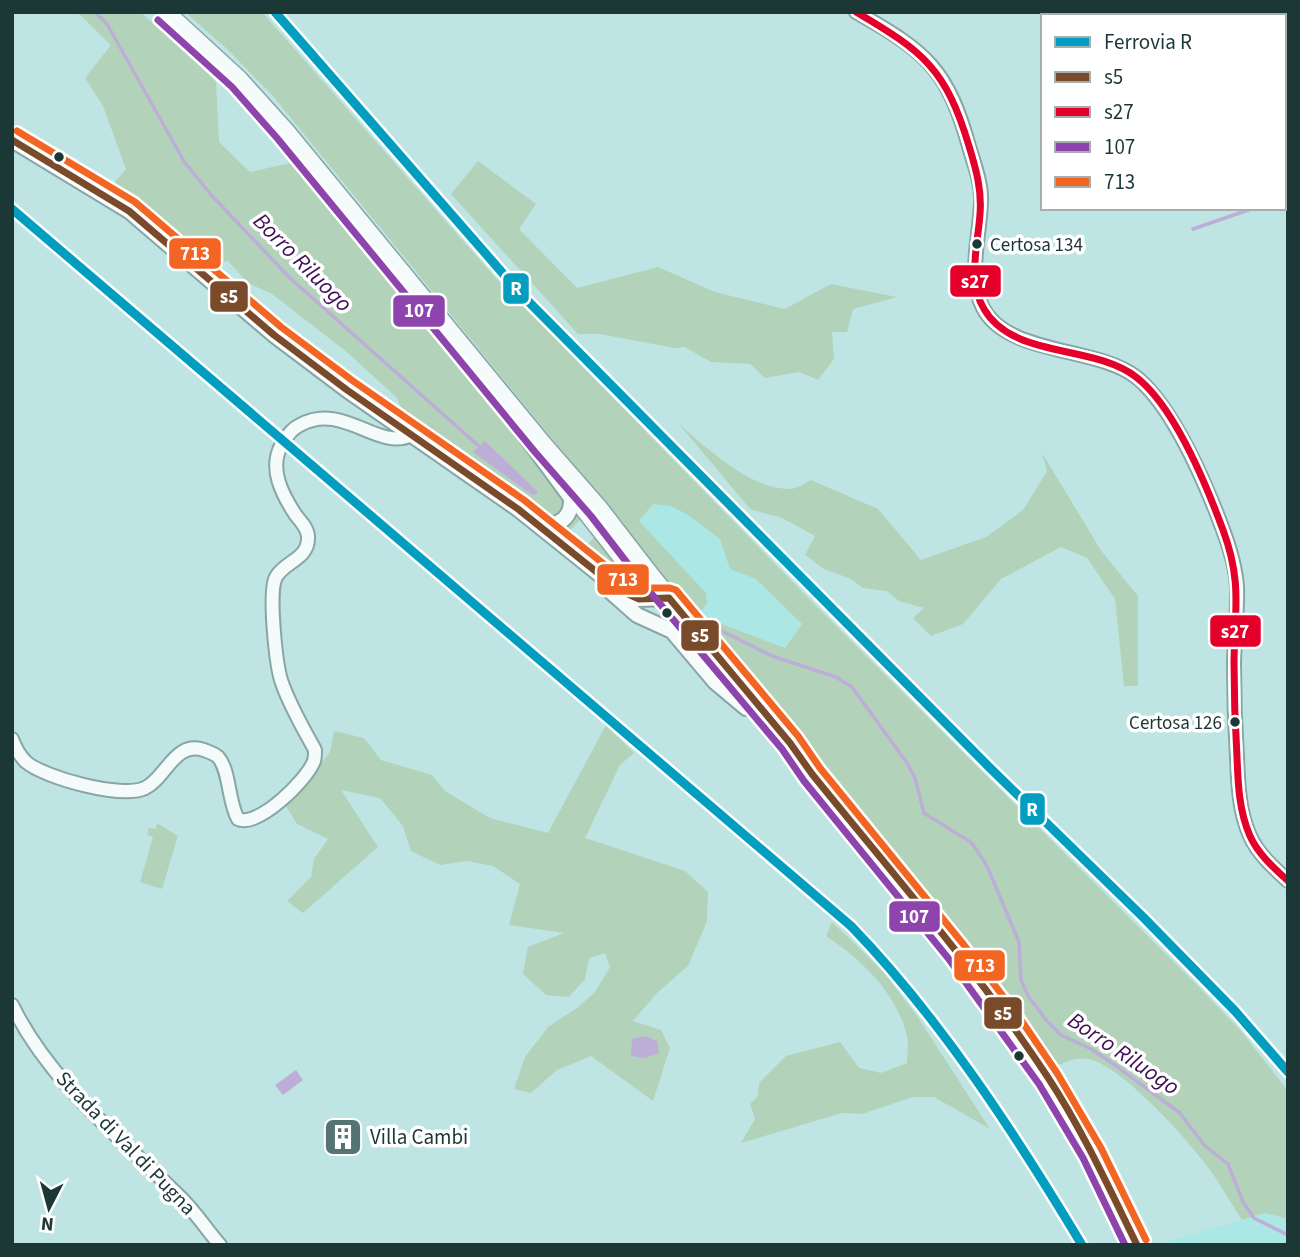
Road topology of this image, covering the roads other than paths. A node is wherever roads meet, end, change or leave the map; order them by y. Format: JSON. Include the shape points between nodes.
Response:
{"nodes":[{"id":1,"x":165,"y":12,"type":"edge"},
{"id":2,"x":856,"y":12,"type":"edge"},
{"id":3,"x":12,"y":140,"type":"edge"},
{"id":4,"x":506,"y":400,"type":"junction"},
{"id":5,"x":412,"y":435,"type":"junction"},
{"id":6,"x":542,"y":526,"type":"junction"},
{"id":7,"x":566,"y":546,"type":"junction"},
{"id":8,"x":663,"y":602,"type":"junction"},
{"id":9,"x":645,"y":619,"type":"junction"},
{"id":10,"x":746,"y":708,"type":"junction"},
{"id":11,"x":12,"y":739,"type":"edge"},
{"id":12,"x":812,"y":774,"type":"junction"},
{"id":13,"x":1288,"y":881,"type":"edge"},
{"id":14,"x":12,"y":1005,"type":"edge"},
{"id":15,"x":1137,"y":1244,"type":"edge"},
{"id":16,"x":220,"y":1245,"type":"edge"}],
"edges":[{"from":1,"to":4,"type":"main road","via":[[266,109]]},
{"from":2,"to":13,"type":"street","via":[[925,56],[941,76],[959,115],[981,192],[975,276],[986,312],[1022,338],[1134,375],[1157,399],[1180,438],[1217,514],[1236,578],[1236,741],[1243,815],[1256,847]]},
{"from":3,"to":5,"type":"street","via":[[121,206],[274,335]]},
{"from":4,"to":6,"type":"street","via":[[516,425],[570,498],[564,520]]},
{"from":4,"to":8,"type":"main road","via":[[543,445],[581,506]]},
{"from":5,"to":6,"type":"street"},
{"from":5,"to":11,"type":"street","via":[[393,439],[349,422],[317,419],[295,428],[279,449],[277,478],[308,539],[305,551],[279,572],[274,582],[280,679],[315,750],[314,762],[282,800],[259,817],[238,819],[218,756],[200,748],[187,749],[144,789],[131,791],[84,785],[41,771],[26,761]]},
{"from":6,"to":7,"type":"street"},
{"from":7,"to":8,"type":"street","via":[[623,593]]},
{"from":7,"to":9,"type":"street"},
{"from":8,"to":9,"type":"street","via":[[655,617]]},
{"from":8,"to":10,"type":"main road"},
{"from":8,"to":12,"type":"main road","via":[[790,743]]},
{"from":9,"to":10,"type":"street","via":[[672,631],[715,682]]},
{"from":10,"to":12,"type":"main road"},
{"from":12,"to":15,"type":"main road","via":[[1010,1023],[1085,1142]]},
{"from":14,"to":16,"type":"street","name":"Strada di Val di Pugna","via":[[33,1040],[98,1119],[184,1201]]}]}
